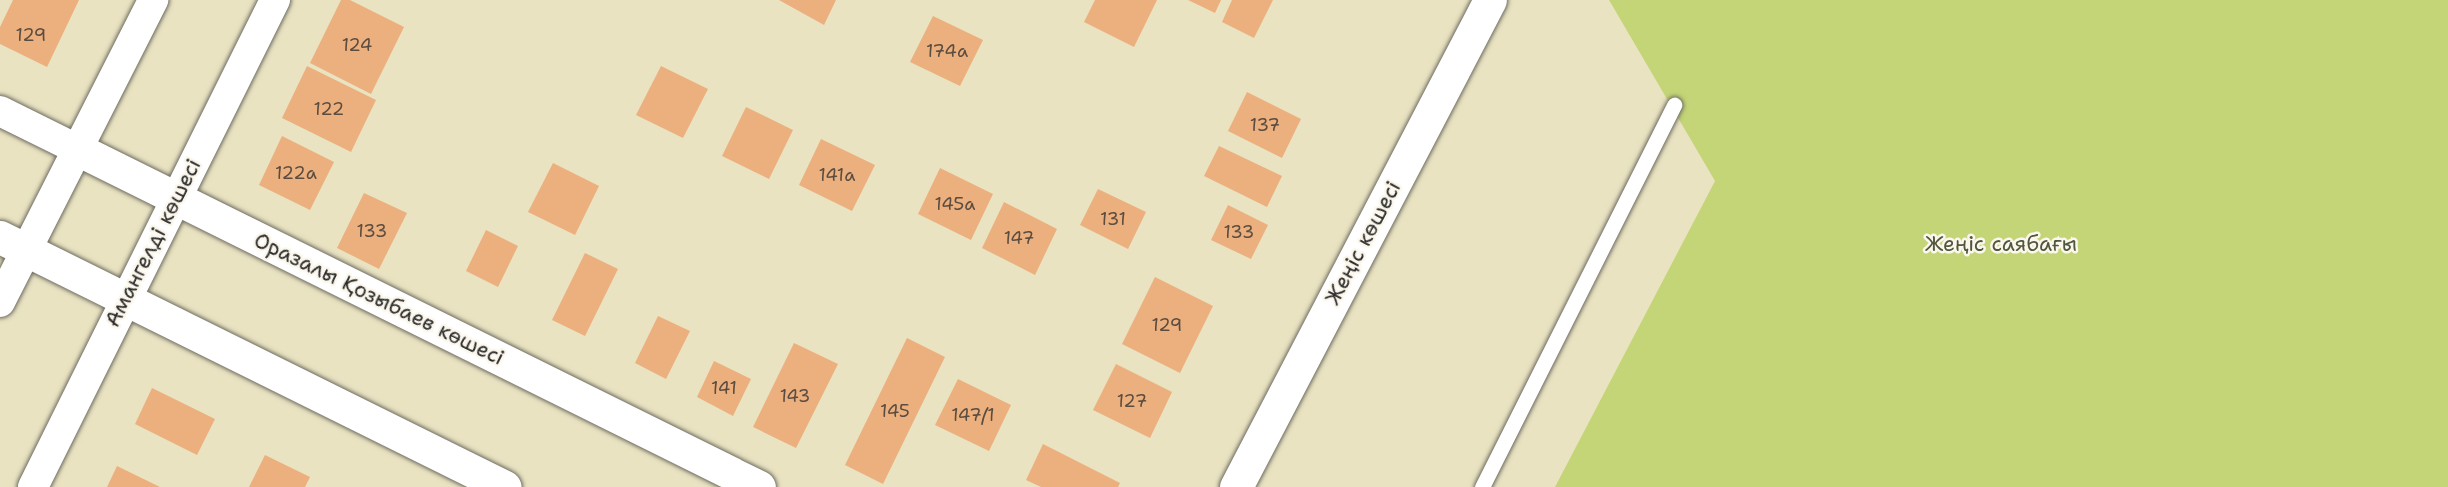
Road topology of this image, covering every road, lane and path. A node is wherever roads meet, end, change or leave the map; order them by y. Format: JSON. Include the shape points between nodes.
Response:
{"nodes":[{"id":1,"x":153,"y":0,"type":"edge"},
{"id":2,"x":275,"y":0,"type":"edge"},
{"id":3,"x":1490,"y":0,"type":"edge"},
{"id":4,"x":1674,"y":105,"type":"dead end"},
{"id":5,"x":0,"y":111,"type":"edge"},
{"id":6,"x":77,"y":149,"type":"junction"},
{"id":7,"x":176,"y":198,"type":"junction"},
{"id":8,"x":13,"y":243,"type":"edge"},
{"id":9,"x":125,"y":298,"type":"junction"},
{"id":10,"x":0,"y":302,"type":"edge"},
{"id":11,"x":33,"y":487,"type":"edge"},
{"id":12,"x":505,"y":487,"type":"edge"},
{"id":13,"x":759,"y":487,"type":"edge"},
{"id":14,"x":1236,"y":487,"type":"edge"},
{"id":15,"x":1482,"y":487,"type":"edge"}],
"edges":[{"from":1,"to":6,"type":"street"},
{"from":2,"to":7,"type":"street","name":"Амангелді көшесі"},
{"from":3,"to":14,"type":"street","name":"Жеңіс көшесі"},
{"from":4,"to":15,"type":"lane"},
{"from":5,"to":6,"type":"street","name":"Оразалы Қозыбаев көшесі"},
{"from":6,"to":7,"type":"street","name":"Оразалы Қозыбаев көшесі"},
{"from":6,"to":8,"type":"street"},
{"from":7,"to":9,"type":"street","name":"Амангелді көшесі"},
{"from":7,"to":13,"type":"street","name":"Оразалы Қозыбаев көшесі"},
{"from":8,"to":9,"type":"street"},
{"from":8,"to":10,"type":"street"},
{"from":9,"to":11,"type":"street","name":"Амангелді көшесі"},
{"from":9,"to":12,"type":"street"}]}
